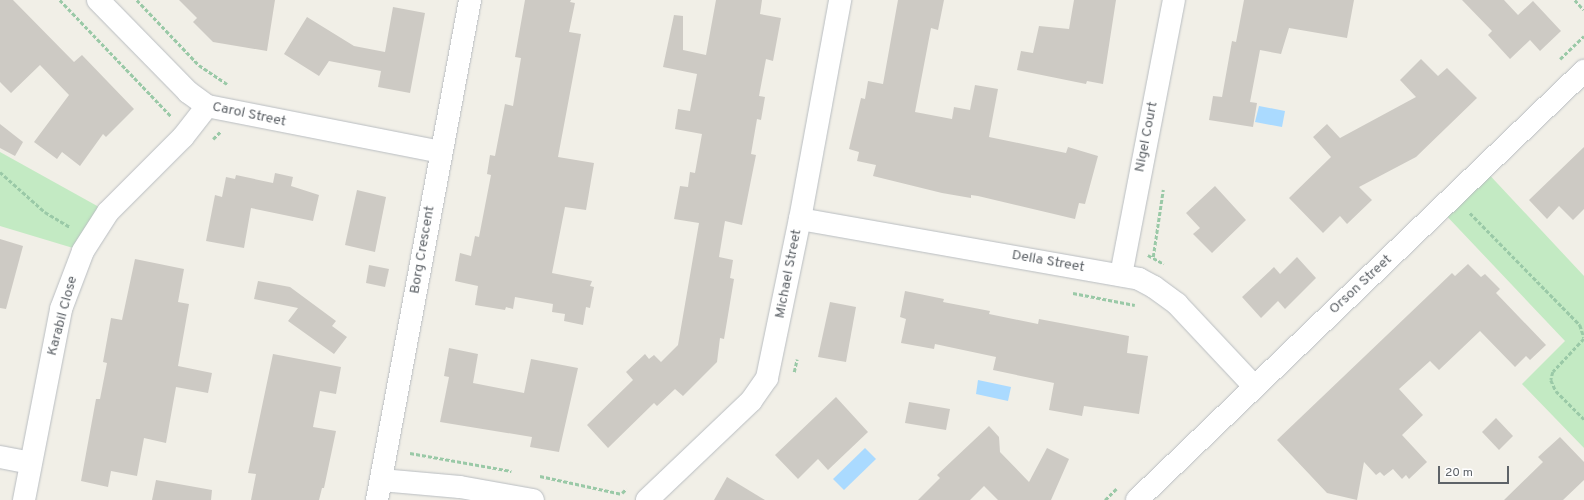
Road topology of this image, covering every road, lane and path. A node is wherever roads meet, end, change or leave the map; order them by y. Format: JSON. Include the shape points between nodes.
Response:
{"nodes":[{"id":1,"x":60,"y":0,"type":"edge"},
{"id":2,"x":98,"y":0,"type":"edge"},
{"id":3,"x":137,"y":0,"type":"edge"},
{"id":4,"x":470,"y":0,"type":"edge"},
{"id":5,"x":840,"y":0,"type":"edge"},
{"id":6,"x":1174,"y":0,"type":"edge"},
{"id":7,"x":1575,"y":0,"type":"edge"},
{"id":8,"x":1584,"y":10,"type":"edge"},
{"id":9,"x":1584,"y":71,"type":"edge"},
{"id":10,"x":228,"y":85,"type":"dead end"},
{"id":11,"x":207,"y":106,"type":"junction"},
{"id":12,"x":173,"y":116,"type":"dead end"},
{"id":13,"x":221,"y":131,"type":"dead end"},
{"id":14,"x":210,"y":142,"type":"dead end"},
{"id":15,"x":441,"y":152,"type":"junction"},
{"id":16,"x":0,"y":172,"type":"edge"},
{"id":17,"x":1469,"y":212,"type":"dead end"},
{"id":18,"x":800,"y":219,"type":"junction"},
{"id":19,"x":70,"y":227,"type":"dead end"},
{"id":20,"x":1121,"y":275,"type":"junction"},
{"id":21,"x":1072,"y":293,"type":"dead end"},
{"id":22,"x":1138,"y":305,"type":"dead end"},
{"id":23,"x":1584,"y":338,"type":"edge"},
{"id":24,"x":1254,"y":386,"type":"junction"},
{"id":25,"x":1584,"y":419,"type":"edge"},
{"id":26,"x":0,"y":458,"type":"edge"},
{"id":27,"x":30,"y":463,"type":"junction"},
{"id":28,"x":380,"y":482,"type":"edge"},
{"id":29,"x":627,"y":488,"type":"dead end"},
{"id":30,"x":622,"y":493,"type":"dead end"},
{"id":31,"x":24,"y":500,"type":"edge"},
{"id":32,"x":533,"y":500,"type":"edge"},
{"id":33,"x":648,"y":500,"type":"edge"},
{"id":34,"x":1137,"y":500,"type":"edge"}],
"edges":[{"from":1,"to":12,"type":"path","via":[[169,115]]},
{"from":2,"to":11,"type":"street","name":"Carol Street","via":[[188,92]]},
{"from":3,"to":10,"type":"path","via":[[199,66],[221,83]]},
{"from":4,"to":15,"type":"street","name":"Borg Crescent"},
{"from":5,"to":18,"type":"street","name":"Michael Street"},
{"from":6,"to":20,"type":"street","name":"Nigel Court"},
{"from":7,"to":8,"type":"path"},
{"from":9,"to":24,"type":"street","name":"Orson Street"},
{"from":11,"to":15,"type":"street","name":"Carol Street"},
{"from":11,"to":27,"type":"street","name":"Karabil Close","via":[[183,137],[108,212],[83,251],[61,309]]},
{"from":13,"to":14,"type":"path"},
{"from":15,"to":28,"type":"street","name":"Borg Crescent"},
{"from":16,"to":19,"type":"path","via":[[45,212]]},
{"from":17,"to":23,"type":"path","via":[[1580,325]]},
{"from":18,"to":20,"type":"street","name":"Della Street"},
{"from":18,"to":33,"type":"street","name":"Michael Street","via":[[772,363],[764,384],[751,401]]},
{"from":20,"to":24,"type":"street","name":"Della Street","via":[[1143,281],[1169,297]]},
{"from":21,"to":22,"type":"path"},
{"from":23,"to":25,"type":"path","via":[[1553,372],[1551,380],[1556,391]]},
{"from":24,"to":34,"type":"street","name":"Orson Street"},
{"from":26,"to":27,"type":"street"},
{"from":27,"to":31,"type":"street","name":"Karabil Close"},
{"from":28,"to":32,"type":"street","via":[[406,469],[460,487]]},
{"from":29,"to":30,"type":"path"}]}
